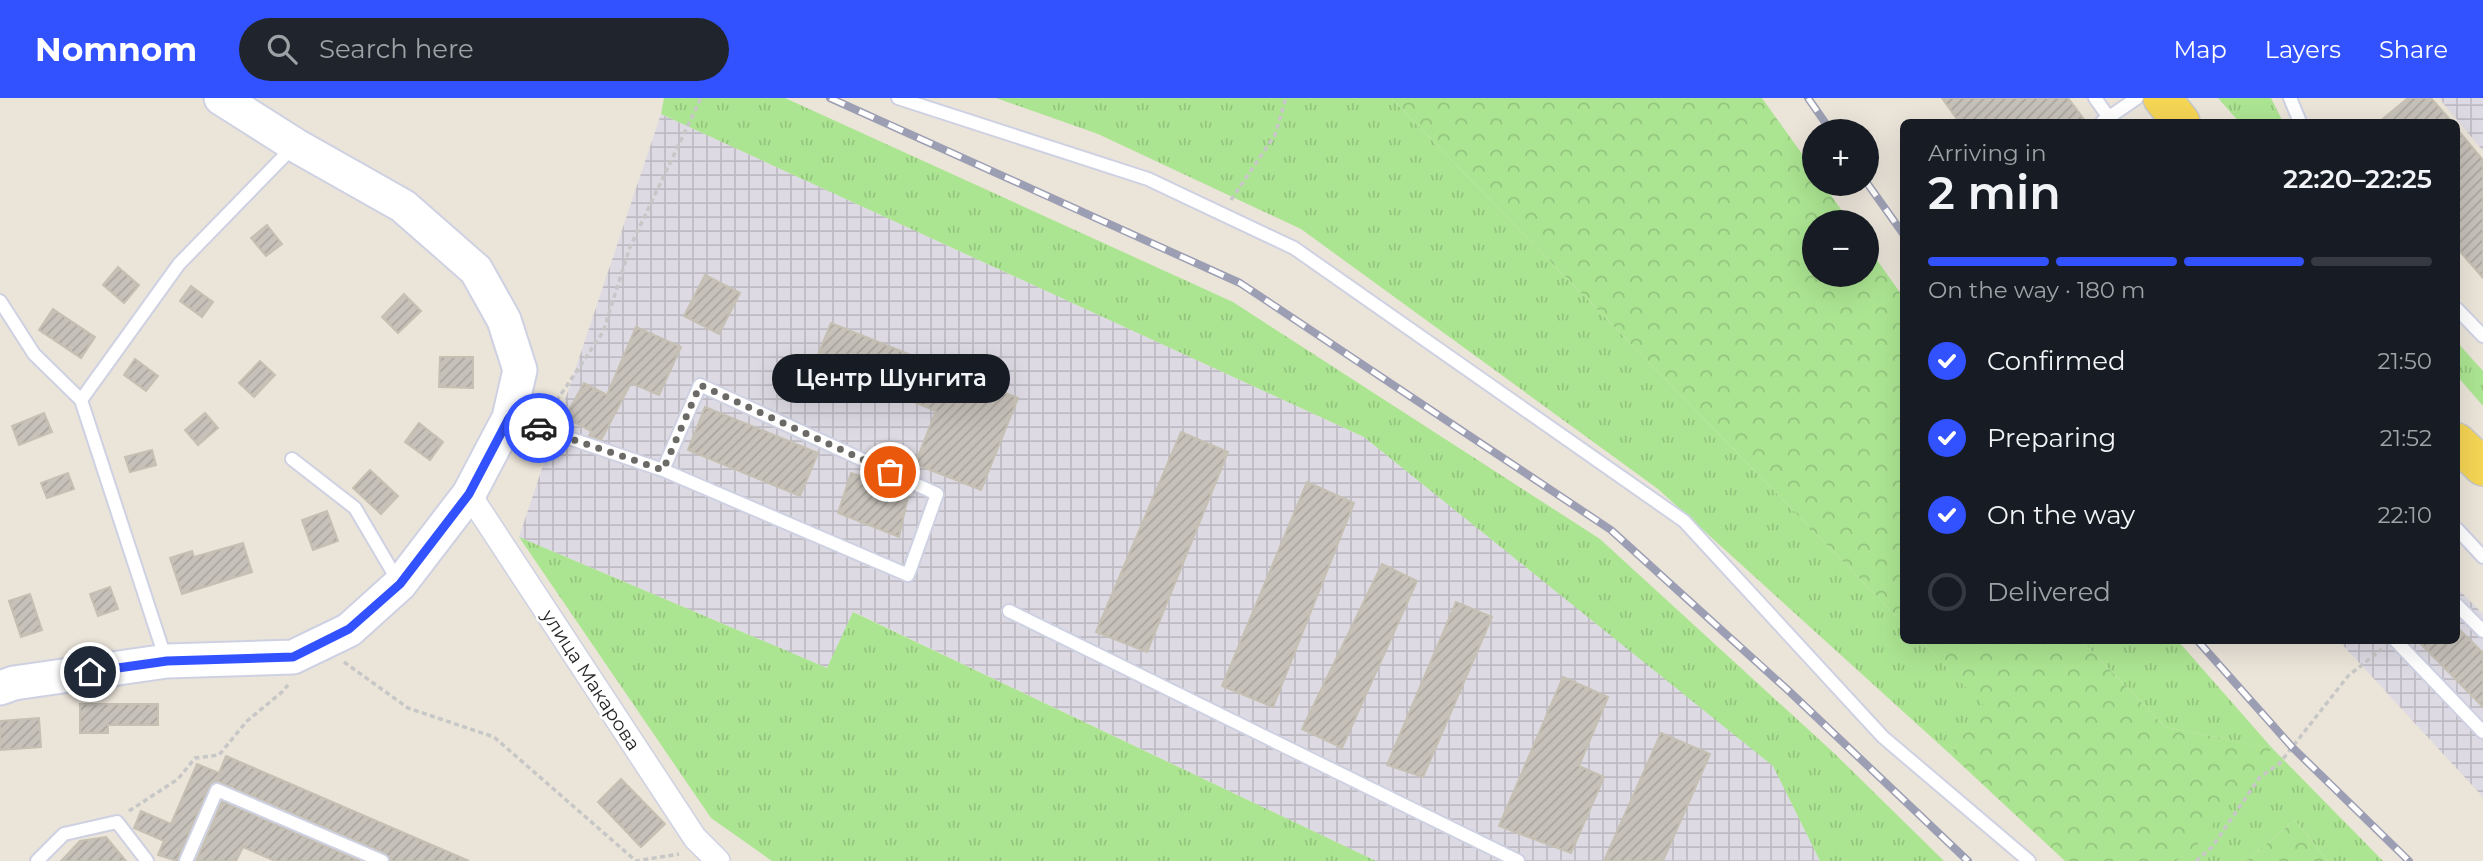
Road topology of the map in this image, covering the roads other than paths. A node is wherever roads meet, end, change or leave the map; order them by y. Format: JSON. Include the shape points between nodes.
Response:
{"nodes":[{"id":1,"x":221,"y":98,"type":"edge"},
{"id":2,"x":898,"y":98,"type":"edge"},
{"id":3,"x":2095,"y":98,"type":"edge"},
{"id":4,"x":2137,"y":98,"type":"edge"},
{"id":5,"x":2162,"y":98,"type":"edge"},
{"id":6,"x":2290,"y":98,"type":"edge"},
{"id":7,"x":2107,"y":119,"type":"edge"},
{"id":8,"x":2111,"y":119,"type":"edge"},
{"id":9,"x":2179,"y":119,"type":"edge"},
{"id":10,"x":2299,"y":119,"type":"edge"},
{"id":11,"x":295,"y":145,"type":"junction"},
{"id":12,"x":0,"y":301,"type":"edge"},
{"id":13,"x":2460,"y":312,"type":"edge"},
{"id":14,"x":2483,"y":336,"type":"edge"},
{"id":15,"x":81,"y":400,"type":"junction"},
{"id":16,"x":524,"y":423,"type":"junction"},
{"id":17,"x":2460,"y":445,"type":"edge"},
{"id":18,"x":292,"y":459,"type":"dead end"},
{"id":19,"x":2483,"y":467,"type":"edge"},
{"id":20,"x":663,"y":470,"type":"junction"},
{"id":21,"x":469,"y":494,"type":"junction"},
{"id":22,"x":2460,"y":532,"type":"edge"},
{"id":23,"x":2483,"y":557,"type":"edge"},
{"id":24,"x":400,"y":584,"type":"junction"},
{"id":25,"x":2460,"y":608,"type":"edge"},
{"id":26,"x":1009,"y":611,"type":"dead end"},
{"id":27,"x":2483,"y":631,"type":"edge"},
{"id":28,"x":2390,"y":644,"type":"edge"},
{"id":29,"x":167,"y":661,"type":"junction"},
{"id":30,"x":0,"y":688,"type":"edge"},
{"id":31,"x":2483,"y":732,"type":"edge"},
{"id":32,"x":712,"y":855,"type":"edge"},
{"id":33,"x":37,"y":861,"type":"edge"},
{"id":34,"x":147,"y":861,"type":"edge"},
{"id":35,"x":186,"y":861,"type":"edge"},
{"id":36,"x":382,"y":861,"type":"edge"},
{"id":37,"x":1518,"y":861,"type":"edge"},
{"id":38,"x":2029,"y":861,"type":"edge"}],
"edges":[{"from":1,"to":11,"type":"main road"},
{"from":2,"to":38,"type":"lane","via":[[1148,179],[1294,247],[1684,521],[1883,737]]},
{"from":3,"to":7,"type":"lane"},
{"from":4,"to":8,"type":"lane"},
{"from":5,"to":9,"type":"main road"},
{"from":6,"to":10,"type":"lane"},
{"from":11,"to":15,"type":"lane","via":[[179,264]]},
{"from":11,"to":16,"type":"main road","via":[[403,206],[476,270],[505,320],[520,370]]},
{"from":12,"to":15,"type":"lane","via":[[34,354]]},
{"from":13,"to":14,"type":"lane"},
{"from":15,"to":29,"type":"lane"},
{"from":16,"to":20,"type":"lane"},
{"from":16,"to":21,"type":"main road"},
{"from":17,"to":19,"type":"main road"},
{"from":18,"to":24,"type":"lane","via":[[355,508]]},
{"from":20,"to":20,"type":"lane","via":[[908,575],[937,494],[700,385]]},
{"from":21,"to":24,"type":"main road"},
{"from":21,"to":32,"type":"street","name":"улица Макарова","via":[[695,838]]},
{"from":22,"to":23,"type":"lane"},
{"from":24,"to":29,"type":"main road","via":[[349,629],[293,657]]},
{"from":25,"to":27,"type":"lane"},
{"from":26,"to":37,"type":"lane"},
{"from":28,"to":31,"type":"lane"},
{"from":29,"to":30,"type":"main road","via":[[14,682]]},
{"from":33,"to":34,"type":"lane","via":[[64,834],[117,822]]},
{"from":35,"to":36,"type":"lane","via":[[217,790]]}]}
